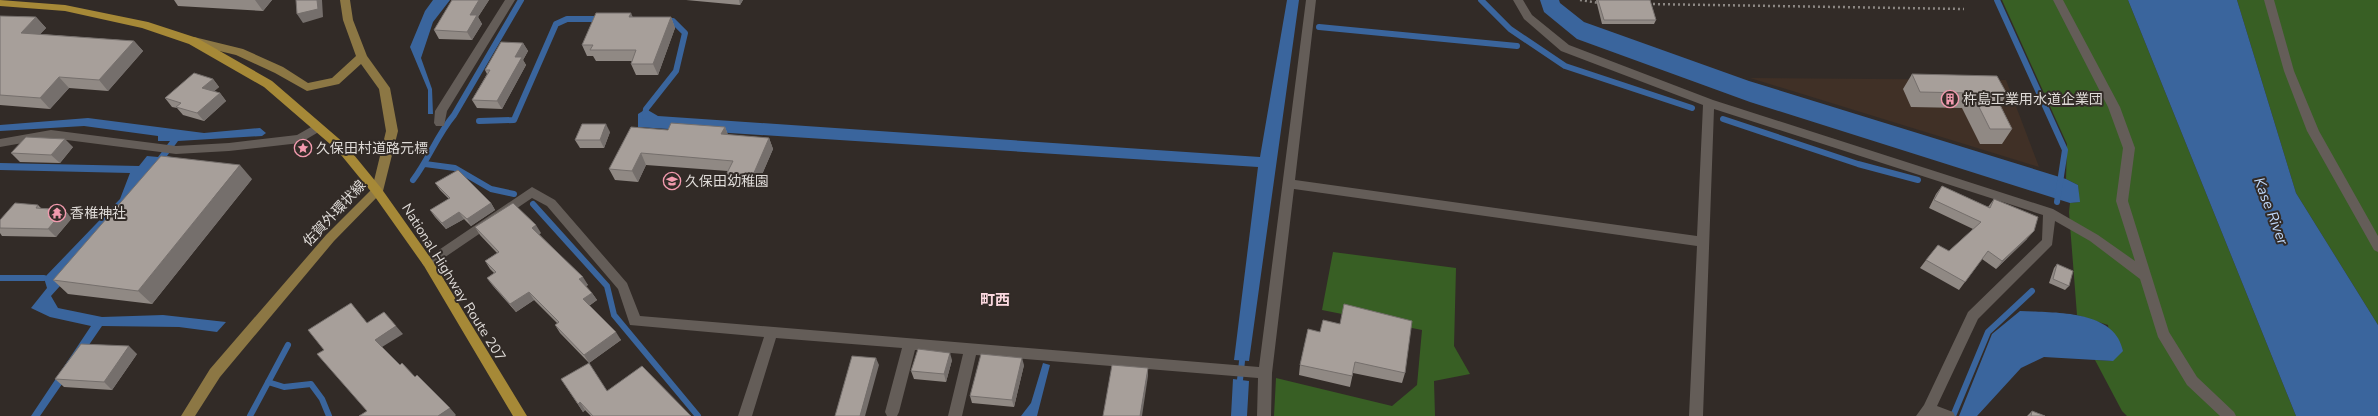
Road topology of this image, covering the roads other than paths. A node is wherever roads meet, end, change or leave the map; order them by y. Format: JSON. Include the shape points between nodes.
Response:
{"nodes":[{"id":1,"x":345,"y":0,"type":"edge"},
{"id":2,"x":510,"y":0,"type":"edge"},
{"id":3,"x":1311,"y":0,"type":"edge"},
{"id":4,"x":1518,"y":0,"type":"edge"},
{"id":5,"x":2058,"y":0,"type":"edge"},
{"id":6,"x":2269,"y":0,"type":"edge"},
{"id":7,"x":0,"y":4,"type":"edge"},
{"id":8,"x":193,"y":41,"type":"junction"},
{"id":9,"x":362,"y":57,"type":"junction"},
{"id":10,"x":1709,"y":103,"type":"junction"},
{"id":11,"x":440,"y":123,"type":"dead end"},
{"id":12,"x":318,"y":127,"type":"junction"},
{"id":13,"x":0,"y":143,"type":"edge"},
{"id":14,"x":1288,"y":184,"type":"junction"},
{"id":15,"x":377,"y":191,"type":"junction"},
{"id":16,"x":2049,"y":212,"type":"junction"},
{"id":17,"x":1703,"y":242,"type":"junction"},
{"id":18,"x":2378,"y":247,"type":"edge"},
{"id":19,"x":428,"y":263,"type":"junction"},
{"id":20,"x":2145,"y":276,"type":"junction"},
{"id":21,"x":772,"y":331,"type":"junction"},
{"id":22,"x":910,"y":344,"type":"junction"},
{"id":23,"x":970,"y":350,"type":"junction"},
{"id":24,"x":1265,"y":373,"type":"junction"},
{"id":25,"x":892,"y":412,"type":"dead end"},
{"id":26,"x":1926,"y":412,"type":"edge"},
{"id":27,"x":188,"y":416,"type":"edge"},
{"id":28,"x":520,"y":416,"type":"edge"},
{"id":29,"x":745,"y":416,"type":"edge"},
{"id":30,"x":955,"y":416,"type":"edge"},
{"id":31,"x":1264,"y":416,"type":"edge"},
{"id":32,"x":1696,"y":416,"type":"edge"},
{"id":33,"x":1947,"y":416,"type":"edge"},
{"id":34,"x":2229,"y":416,"type":"edge"}],
"edges":[{"from":1,"to":9,"type":"main road","name":"佐賀外環状線","via":[[348,20]]},
{"from":2,"to":11,"type":"street","via":[[441,111]]},
{"from":3,"to":14,"type":"street"},
{"from":4,"to":10,"type":"street","via":[[1528,17],[1565,48]]},
{"from":5,"to":20,"type":"street","via":[[2114,107],[2129,148],[2122,201]]},
{"from":6,"to":18,"type":"street","via":[[2289,71],[2313,131]]},
{"from":7,"to":8,"type":"highway","name":"National Highway Route 207","via":[[65,8],[144,25]]},
{"from":8,"to":9,"type":"main road","via":[[239,52],[279,70],[307,87],[335,81]]},
{"from":8,"to":12,"type":"highway","name":"National Highway Route 207","via":[[268,84]]},
{"from":9,"to":15,"type":"main road","name":"佐賀外環状線","via":[[384,88],[392,131]]},
{"from":10,"to":16,"type":"street"},
{"from":10,"to":17,"type":"street"},
{"from":12,"to":13,"type":"street","via":[[300,139],[176,150],[51,134]]},
{"from":12,"to":15,"type":"highway","name":"National Highway Route 207","via":[[345,151]]},
{"from":14,"to":17,"type":"street"},
{"from":14,"to":24,"type":"street"},
{"from":15,"to":19,"type":"highway","name":"National Highway Route 207"},
{"from":15,"to":27,"type":"main road","name":"佐賀外環状線","via":[[330,238],[215,372]]},
{"from":16,"to":20,"type":"street","via":[[2094,238]]},
{"from":16,"to":26,"type":"street","via":[[2048,242],[1973,316]]},
{"from":17,"to":32,"type":"street"},
{"from":19,"to":21,"type":"street","via":[[532,192],[551,203],[623,287],[635,321]]},
{"from":19,"to":28,"type":"highway","name":"National Highway Route 207"},
{"from":20,"to":34,"type":"street","via":[[2163,333],[2192,381]]},
{"from":21,"to":22,"type":"street"},
{"from":21,"to":29,"type":"street"},
{"from":22,"to":23,"type":"street"},
{"from":22,"to":25,"type":"street"},
{"from":23,"to":24,"type":"street"},
{"from":23,"to":30,"type":"street"},
{"from":24,"to":31,"type":"street"},
{"from":26,"to":33,"type":"street"}]}
